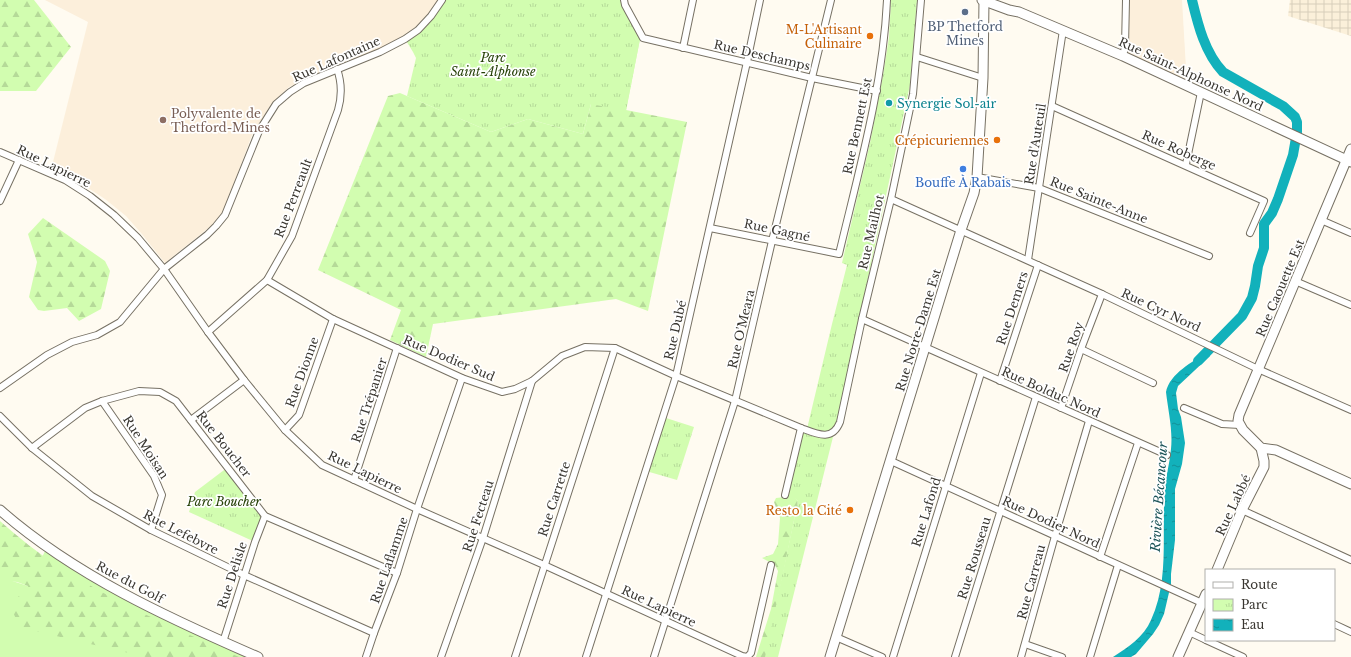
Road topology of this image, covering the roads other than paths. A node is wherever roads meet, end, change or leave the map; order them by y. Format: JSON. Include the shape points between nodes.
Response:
{"nodes":[{"id":1,"x":442,"y":0,"type":"edge"},
{"id":2,"x":624,"y":0,"type":"edge"},
{"id":3,"x":693,"y":0,"type":"edge"},
{"id":4,"x":760,"y":0,"type":"edge"},
{"id":5,"x":831,"y":0,"type":"edge"},
{"id":6,"x":887,"y":0,"type":"edge"},
{"id":7,"x":921,"y":0,"type":"edge"},
{"id":8,"x":984,"y":0,"type":"edge"},
{"id":9,"x":1000,"y":0,"type":"edge"},
{"id":10,"x":1126,"y":0,"type":"edge"},
{"id":11,"x":1019,"y":12,"type":"junction"},
{"id":12,"x":1063,"y":30,"type":"junction"},
{"id":13,"x":683,"y":48,"type":"junction"},
{"id":14,"x":1122,"y":56,"type":"junction"},
{"id":15,"x":917,"y":57,"type":"junction"},
{"id":16,"x":748,"y":62,"type":"junction"},
{"id":17,"x":337,"y":69,"type":"junction"},
{"id":18,"x":812,"y":78,"type":"junction"},
{"id":19,"x":983,"y":78,"type":"junction"},
{"id":20,"x":877,"y":91,"type":"junction"},
{"id":21,"x":1201,"y":92,"type":"junction"},
{"id":22,"x":1052,"y":106,"type":"junction"},
{"id":23,"x":1351,"y":149,"type":"edge"},
{"id":24,"x":0,"y":152,"type":"edge"},
{"id":25,"x":19,"y":160,"type":"junction"},
{"id":26,"x":1349,"y":161,"type":"edge"},
{"id":27,"x":1186,"y":164,"type":"junction"},
{"id":28,"x":977,"y":177,"type":"junction"},
{"id":29,"x":1040,"y":188,"type":"junction"},
{"id":30,"x":891,"y":200,"type":"junction"},
{"id":31,"x":0,"y":201,"type":"edge"},
{"id":32,"x":1321,"y":220,"type":"junction"},
{"id":33,"x":710,"y":228,"type":"junction"},
{"id":34,"x":961,"y":230,"type":"junction"},
{"id":35,"x":1351,"y":232,"type":"edge"},
{"id":36,"x":1250,"y":233,"type":"dead end"},
{"id":37,"x":772,"y":241,"type":"junction"},
{"id":38,"x":839,"y":254,"type":"joint"},
{"id":39,"x":1209,"y":256,"type":"dead end"},
{"id":40,"x":1028,"y":260,"type":"junction"},
{"id":41,"x":1038,"y":265,"type":"junction"},
{"id":42,"x":164,"y":269,"type":"junction"},
{"id":43,"x":267,"y":280,"type":"junction"},
{"id":44,"x":1296,"y":281,"type":"junction"},
{"id":45,"x":1102,"y":294,"type":"junction"},
{"id":46,"x":1351,"y":305,"type":"edge"},
{"id":47,"x":333,"y":319,"type":"junction"},
{"id":48,"x":862,"y":319,"type":"junction"},
{"id":49,"x":208,"y":332,"type":"junction"},
{"id":50,"x":926,"y":347,"type":"junction"},
{"id":51,"x":397,"y":348,"type":"junction"},
{"id":52,"x":615,"y":348,"type":"junction"},
{"id":53,"x":1081,"y":349,"type":"junction"},
{"id":54,"x":1258,"y":369,"type":"junction"},
{"id":55,"x":981,"y":373,"type":"junction"},
{"id":56,"x":676,"y":376,"type":"junction"},
{"id":57,"x":462,"y":378,"type":"junction"},
{"id":58,"x":244,"y":380,"type":"junction"},
{"id":59,"x":532,"y":381,"type":"junction"},
{"id":60,"x":1000,"y":381,"type":"junction"},
{"id":61,"x":1154,"y":383,"type":"dead end"},
{"id":62,"x":0,"y":388,"type":"edge"},
{"id":63,"x":1036,"y":397,"type":"junction"},
{"id":64,"x":102,"y":401,"type":"junction"},
{"id":65,"x":735,"y":401,"type":"junction"},
{"id":66,"x":1061,"y":408,"type":"junction"},
{"id":67,"x":1184,"y":408,"type":"dead end"},
{"id":68,"x":1351,"y":410,"type":"edge"},
{"id":69,"x":0,"y":416,"type":"edge"},
{"id":70,"x":191,"y":420,"type":"junction"},
{"id":71,"x":1090,"y":421,"type":"junction"},
{"id":72,"x":1240,"y":425,"type":"junction"},
{"id":73,"x":801,"y":428,"type":"junction"},
{"id":74,"x":285,"y":430,"type":"junction"},
{"id":75,"x":1138,"y":443,"type":"junction"},
{"id":76,"x":32,"y":448,"type":"junction"},
{"id":77,"x":1261,"y":448,"type":"junction"},
{"id":78,"x":1167,"y":455,"type":"dead end"},
{"id":79,"x":891,"y":461,"type":"junction"},
{"id":80,"x":354,"y":480,"type":"junction"},
{"id":81,"x":1351,"y":484,"type":"edge"},
{"id":82,"x":946,"y":486,"type":"junction"},
{"id":83,"x":785,"y":495,"type":"dead end"},
{"id":84,"x":418,"y":509,"type":"junction"},
{"id":85,"x":0,"y":510,"type":"edge"},
{"id":86,"x":1242,"y":510,"type":"junction"},
{"id":87,"x":1000,"y":511,"type":"junction"},
{"id":88,"x":265,"y":516,"type":"junction"},
{"id":89,"x":151,"y":530,"type":"junction"},
{"id":90,"x":1055,"y":536,"type":"junction"},
{"id":91,"x":483,"y":538,"type":"junction"},
{"id":92,"x":1100,"y":557,"type":"junction"},
{"id":93,"x":1351,"y":560,"type":"edge"},
{"id":94,"x":544,"y":565,"type":"junction"},
{"id":95,"x":771,"y":565,"type":"dead end"},
{"id":96,"x":1118,"y":565,"type":"junction"},
{"id":97,"x":1217,"y":569,"type":"edge"},
{"id":98,"x":397,"y":573,"type":"junction"},
{"id":99,"x":244,"y":575,"type":"junction"},
{"id":100,"x":607,"y":594,"type":"junction"},
{"id":101,"x":1205,"y":596,"type":"edge"},
{"id":102,"x":1202,"y":603,"type":"junction"},
{"id":103,"x":665,"y":621,"type":"junction"},
{"id":104,"x":1335,"y":624,"type":"edge"},
{"id":105,"x":1189,"y":632,"type":"junction"},
{"id":106,"x":1351,"y":632,"type":"edge"},
{"id":107,"x":374,"y":633,"type":"junction"},
{"id":108,"x":836,"y":637,"type":"junction"},
{"id":109,"x":1205,"y":640,"type":"edge"},
{"id":110,"x":1208,"y":641,"type":"edge"},
{"id":111,"x":223,"y":642,"type":"junction"},
{"id":112,"x":1025,"y":644,"type":"junction"},
{"id":113,"x":258,"y":657,"type":"edge"},
{"id":114,"x":366,"y":657,"type":"edge"},
{"id":115,"x":441,"y":657,"type":"edge"},
{"id":116,"x":515,"y":657,"type":"edge"},
{"id":117,"x":586,"y":657,"type":"edge"},
{"id":118,"x":654,"y":657,"type":"edge"},
{"id":119,"x":830,"y":657,"type":"edge"},
{"id":120,"x":882,"y":657,"type":"edge"},
{"id":121,"x":893,"y":657,"type":"edge"},
{"id":122,"x":955,"y":657,"type":"edge"},
{"id":123,"x":1021,"y":657,"type":"edge"},
{"id":124,"x":1062,"y":657,"type":"edge"},
{"id":125,"x":1090,"y":657,"type":"edge"},
{"id":126,"x":1178,"y":657,"type":"edge"},
{"id":127,"x":1243,"y":657,"type":"edge"}],
"edges":[{"from":1,"to":17,"type":"street","name":"Rue Lafontaine","via":[[427,21],[405,39]]},
{"from":2,"to":13,"type":"street","name":"Rue Deschamps","via":[[643,38]]},
{"from":3,"to":13,"type":"street"},
{"from":4,"to":16,"type":"street","name":"Rue Dubé"},
{"from":5,"to":18,"type":"street","name":"Rue O'Meara"},
{"from":6,"to":20,"type":"street","name":"Rue Bennett Est","via":[[886,34]]},
{"from":7,"to":15,"type":"street","name":"Rue Mailhot"},
{"from":8,"to":11,"type":"street","name":"Rue Saint-Alphonse Nord"},
{"from":8,"to":19,"type":"street","name":"Rue Notre-Dame Est"},
{"from":9,"to":11,"type":"street","name":"Rue Saint-Alphonse Nord"},
{"from":10,"to":14,"type":"street","via":[[1125,47]]},
{"from":11,"to":12,"type":"street","name":"Rue Saint-Alphonse Nord"},
{"from":12,"to":14,"type":"street","name":"Rue Saint-Alphonse Nord"},
{"from":12,"to":22,"type":"street","name":"Rue d'Auteuil"},
{"from":13,"to":16,"type":"street","name":"Rue Deschamps"},
{"from":14,"to":21,"type":"street","name":"Rue Saint-Alphonse Nord"},
{"from":15,"to":19,"type":"street"},
{"from":15,"to":30,"type":"street","name":"Rue Mailhot","via":[[913,94]]},
{"from":16,"to":18,"type":"street","name":"Rue Deschamps"},
{"from":16,"to":33,"type":"street","name":"Rue Dubé"},
{"from":17,"to":42,"type":"street","name":"Rue Lafontaine","via":[[304,83],[276,104],[258,131],[225,215],[207,235]]},
{"from":17,"to":43,"type":"street","name":"Rue Perreault","via":[[341,88],[338,110],[292,236]]},
{"from":18,"to":20,"type":"street","name":"Rue Deschamps"},
{"from":18,"to":37,"type":"street","name":"Rue O'Meara"},
{"from":19,"to":28,"type":"street","name":"Rue Notre-Dame Est"},
{"from":20,"to":38,"type":"street","name":"Rue Bennett Est"},
{"from":21,"to":26,"type":"street","name":"Rue Saint-Alphonse Nord"},
{"from":21,"to":27,"type":"street"},
{"from":22,"to":27,"type":"street","name":"Rue Roberge"},
{"from":22,"to":29,"type":"street","name":"Rue d'Auteuil"},
{"from":23,"to":26,"type":"street","name":"Rue Caouette Est"},
{"from":24,"to":25,"type":"street","name":"Rue Lapierre"},
{"from":25,"to":31,"type":"street"},
{"from":25,"to":42,"type":"street","name":"Rue Lapierre","via":[[65,180],[90,196],[133,233]]},
{"from":26,"to":32,"type":"street","name":"Rue Caouette Est"},
{"from":27,"to":36,"type":"street","name":"Rue Roberge","via":[[1264,200]]},
{"from":28,"to":29,"type":"street","name":"Rue Sainte-Anne"},
{"from":28,"to":34,"type":"street","name":"Rue Notre-Dame Est"},
{"from":29,"to":39,"type":"street","name":"Rue Sainte-Anne"},
{"from":29,"to":40,"type":"street","name":"Rue d'Auteuil"},
{"from":30,"to":34,"type":"street","name":"Rue Cyr Nord"},
{"from":30,"to":48,"type":"street","name":"Rue Mailhot"},
{"from":32,"to":35,"type":"street"},
{"from":32,"to":44,"type":"street","name":"Rue Caouette Est"},
{"from":33,"to":37,"type":"street","name":"Rue Gagné"},
{"from":33,"to":56,"type":"street","name":"Rue Dubé"},
{"from":34,"to":40,"type":"street","name":"Rue Cyr Nord"},
{"from":34,"to":50,"type":"street","name":"Rue Notre-Dame Est"},
{"from":37,"to":38,"type":"street","name":"Rue Gagné"},
{"from":37,"to":65,"type":"street","name":"Rue O'Meara"},
{"from":40,"to":41,"type":"street","name":"Rue Cyr Nord"},
{"from":41,"to":45,"type":"street","name":"Rue Cyr Nord"},
{"from":41,"to":60,"type":"street","name":"Rue Demers"},
{"from":42,"to":49,"type":"street","name":"Rue Lapierre"},
{"from":42,"to":62,"type":"street","name":"Rue Lafontaine","via":[[120,322],[97,335],[72,342],[47,355]]},
{"from":43,"to":47,"type":"street","name":"Rue Dodier Sud"},
{"from":43,"to":49,"type":"street","name":"Rue Perreault"},
{"from":44,"to":46,"type":"street"},
{"from":44,"to":54,"type":"street","name":"Rue Caouette Est"},
{"from":45,"to":53,"type":"street","name":"Rue Roy"},
{"from":45,"to":54,"type":"street","name":"Rue Cyr Nord"},
{"from":47,"to":51,"type":"street","name":"Rue Dodier Sud"},
{"from":47,"to":74,"type":"street","name":"Rue Dionne","via":[[299,414]]},
{"from":48,"to":50,"type":"street","name":"Rue Bolduc Nord"},
{"from":48,"to":73,"type":"street","name":"Rue Mailhot","via":[[840,422],[835,432],[826,435]]},
{"from":49,"to":58,"type":"street","name":"Rue Lapierre"},
{"from":50,"to":55,"type":"street","name":"Rue Bolduc Nord"},
{"from":50,"to":79,"type":"street","name":"Rue Notre-Dame Est"},
{"from":51,"to":57,"type":"street","name":"Rue Dodier Sud"},
{"from":51,"to":80,"type":"street","name":"Rue Trépanier"},
{"from":52,"to":56,"type":"street","name":"Rue Dodier Sud"},
{"from":52,"to":59,"type":"street","name":"Rue Dodier Sud","via":[[585,346],[562,356]]},
{"from":52,"to":94,"type":"street","name":"Rue Carrette"},
{"from":53,"to":61,"type":"street"},
{"from":53,"to":66,"type":"street","name":"Rue Roy"},
{"from":54,"to":68,"type":"street","name":"Rue Cyr Nord"},
{"from":54,"to":72,"type":"street","name":"Rue Caouette Est","via":[[1239,415]]},
{"from":55,"to":60,"type":"street","name":"Rue Bolduc Nord"},
{"from":55,"to":82,"type":"street","name":"Rue Lafond"},
{"from":56,"to":65,"type":"street","name":"Rue Dodier Sud"},
{"from":56,"to":100,"type":"street","name":"Rue Dubé"},
{"from":57,"to":59,"type":"street","name":"Rue Dodier Sud","via":[[502,392]]},
{"from":57,"to":84,"type":"street","name":"Rue Laflamme"},
{"from":58,"to":70,"type":"street"},
{"from":58,"to":74,"type":"street","name":"Rue Lapierre"},
{"from":59,"to":91,"type":"street","name":"Rue Fecteau"},
{"from":60,"to":63,"type":"street","name":"Rue Bolduc Nord"},
{"from":63,"to":66,"type":"street","name":"Rue Bolduc Nord"},
{"from":63,"to":87,"type":"street","name":"Rue Rousseau"},
{"from":64,"to":70,"type":"street","name":"Rue Boucher","via":[[139,391],[160,392],[176,401]]},
{"from":64,"to":76,"type":"street","name":"Rue Boucher","via":[[85,408]]},
{"from":64,"to":89,"type":"street","name":"Rue Moisan","via":[[154,476],[162,495]]},
{"from":65,"to":73,"type":"street","name":"Rue Dodier Sud"},
{"from":65,"to":103,"type":"street","name":"Rue O'Meara"},
{"from":66,"to":71,"type":"street","name":"Rue Bolduc Nord"},
{"from":67,"to":72,"type":"street","via":[[1222,424]]},
{"from":69,"to":76,"type":"street","name":"Rue Lefebvre"},
{"from":70,"to":88,"type":"street","name":"Rue Boucher"},
{"from":71,"to":75,"type":"street","name":"Rue Bolduc Nord"},
{"from":71,"to":90,"type":"street","name":"Rue Carreau"},
{"from":72,"to":77,"type":"street"},
{"from":73,"to":83,"type":"street"},
{"from":74,"to":80,"type":"street","name":"Rue Lapierre","via":[[322,465]]},
{"from":75,"to":78,"type":"street","name":"Rue Bolduc Nord"},
{"from":75,"to":92,"type":"street"},
{"from":76,"to":89,"type":"street","name":"Rue Lefebvre","via":[[92,496]]},
{"from":77,"to":81,"type":"street","via":[[1276,450]]},
{"from":77,"to":86,"type":"street","name":"Rue Labbé","via":[[1264,467]]},
{"from":79,"to":82,"type":"street","name":"Rue Dodier Nord"},
{"from":79,"to":108,"type":"street","name":"Rue Notre-Dame Est"},
{"from":80,"to":84,"type":"street","name":"Rue Lapierre"},
{"from":82,"to":87,"type":"street","name":"Rue Dodier Nord"},
{"from":82,"to":121,"type":"street","name":"Rue Lafond"},
{"from":84,"to":91,"type":"street","name":"Rue Lapierre"},
{"from":84,"to":98,"type":"street","name":"Rue Laflamme"},
{"from":85,"to":111,"type":"street","name":"Rue du Golf","via":[[47,547],[113,588]]},
{"from":86,"to":93,"type":"street"},
{"from":86,"to":97,"type":"street","name":"Rue Labbé"},
{"from":87,"to":90,"type":"street","name":"Rue Dodier Nord"},
{"from":87,"to":122,"type":"street","name":"Rue Rousseau"},
{"from":88,"to":98,"type":"street","name":"Rue Boucher"},
{"from":88,"to":99,"type":"street","name":"Rue Delisle"},
{"from":89,"to":99,"type":"street","name":"Rue Lefebvre"},
{"from":90,"to":92,"type":"street","name":"Rue Dodier Nord"},
{"from":90,"to":112,"type":"street","name":"Rue Carreau"},
{"from":91,"to":94,"type":"street","name":"Rue Lapierre"},
{"from":91,"to":115,"type":"street","name":"Rue Fecteau"},
{"from":92,"to":96,"type":"street","name":"Rue Dodier Nord"},
{"from":94,"to":100,"type":"street","name":"Rue Lapierre"},
{"from":94,"to":116,"type":"street","name":"Rue Carrette"},
{"from":95,"to":103,"type":"street","name":"Rue Lapierre","via":[[749,656],[742,656]]},
{"from":96,"to":102,"type":"street","name":"Rue Dodier Nord"},
{"from":96,"to":125,"type":"street"},
{"from":98,"to":107,"type":"street","name":"Rue Laflamme"},
{"from":99,"to":107,"type":"street","name":"Rue Lefebvre"},
{"from":99,"to":111,"type":"street","name":"Rue Delisle"},
{"from":100,"to":103,"type":"street","name":"Rue Lapierre"},
{"from":100,"to":117,"type":"street","name":"Rue Dubé"},
{"from":101,"to":102,"type":"street"},
{"from":102,"to":105,"type":"street"},
{"from":103,"to":118,"type":"street","name":"Rue O'Meara"},
{"from":104,"to":106,"type":"street"},
{"from":105,"to":109,"type":"street"},
{"from":105,"to":126,"type":"street"},
{"from":107,"to":114,"type":"street","name":"Rue Laflamme"},
{"from":108,"to":119,"type":"street","name":"Rue Notre-Dame Est"},
{"from":108,"to":120,"type":"street"},
{"from":110,"to":127,"type":"street"},
{"from":111,"to":113,"type":"street","name":"Rue du Golf"},
{"from":112,"to":123,"type":"street","name":"Rue Carreau"},
{"from":112,"to":124,"type":"street"}]}
